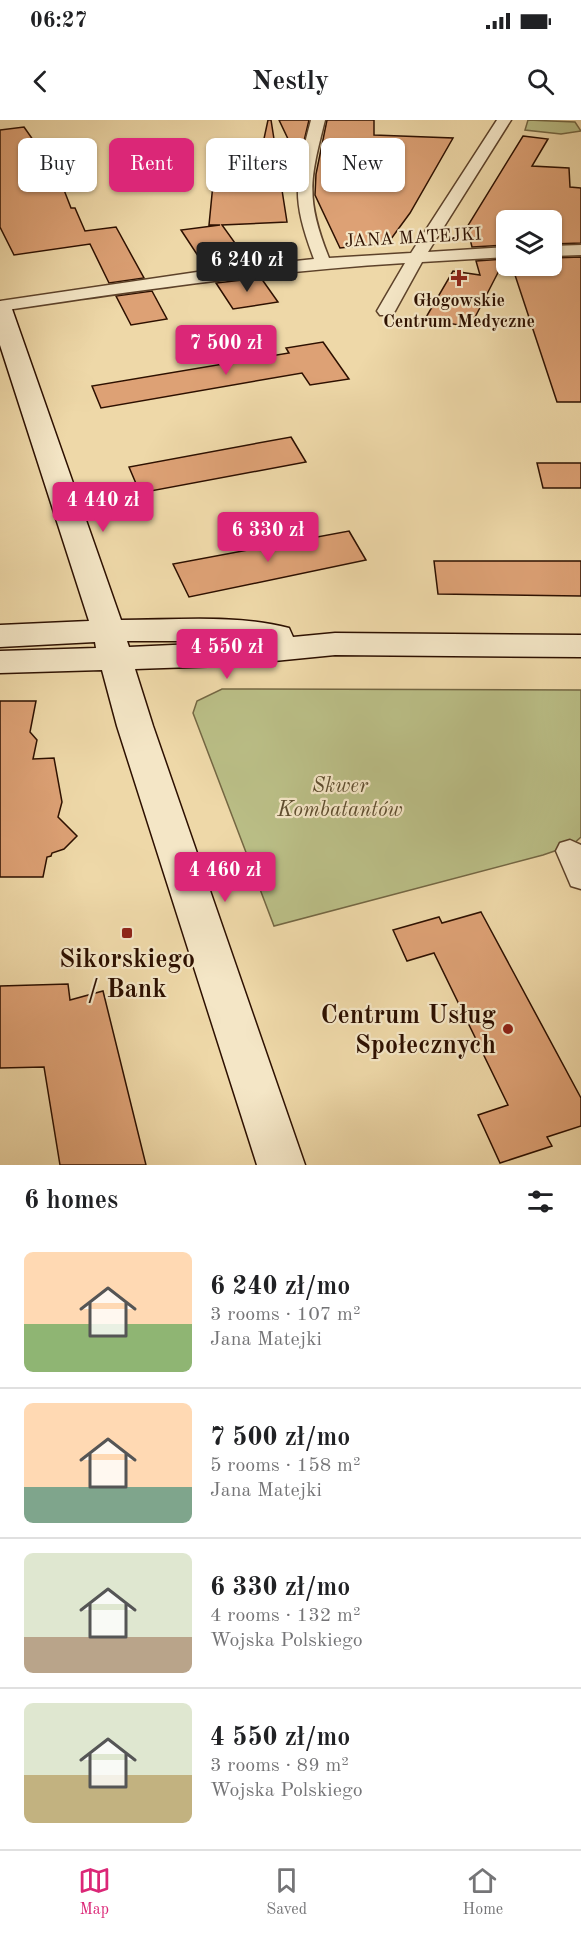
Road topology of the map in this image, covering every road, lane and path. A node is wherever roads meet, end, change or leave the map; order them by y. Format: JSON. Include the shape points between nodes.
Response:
{"nodes":[{"id":1,"x":318,"y":120,"type":"edge"},
{"id":2,"x":504,"y":120,"type":"edge"},
{"id":3,"x":562,"y":250,"type":"edge"},
{"id":4,"x":581,"y":250,"type":"edge"},
{"id":5,"x":496,"y":252,"type":"edge"},
{"id":6,"x":417,"y":256,"type":"junction"},
{"id":7,"x":323,"y":263,"type":"junction"},
{"id":8,"x":0,"y":307,"type":"edge"},
{"id":9,"x":386,"y":311,"type":"dead end"},
{"id":10,"x":0,"y":636,"type":"edge"},
{"id":11,"x":112,"y":644,"type":"junction"},
{"id":12,"x":581,"y":646,"type":"edge"},
{"id":13,"x":0,"y":662,"type":"edge"},
{"id":14,"x":570,"y":851,"type":"dead end"},
{"id":15,"x":581,"y":878,"type":"edge"},
{"id":16,"x":281,"y":1165,"type":"edge"}],
"edges":[{"from":1,"to":7,"type":"street","via":[[304,172],[314,240]]},
{"from":2,"to":6,"type":"street"},
{"from":3,"to":4,"type":"street"},
{"from":5,"to":6,"type":"street","name":"JANA MATEJKI"},
{"from":6,"to":7,"type":"street","name":"JANA MATEJKI"},
{"from":6,"to":9,"type":"street"},
{"from":7,"to":8,"type":"street","name":"JANA MATEJKI","via":[[204,276]]},
{"from":8,"to":11,"type":"street"},
{"from":10,"to":11,"type":"street"},
{"from":11,"to":12,"type":"street","via":[[222,655],[335,644]]},
{"from":11,"to":13,"type":"street"},
{"from":11,"to":16,"type":"street","via":[[135,726]]},
{"from":14,"to":15,"type":"street"}]}
